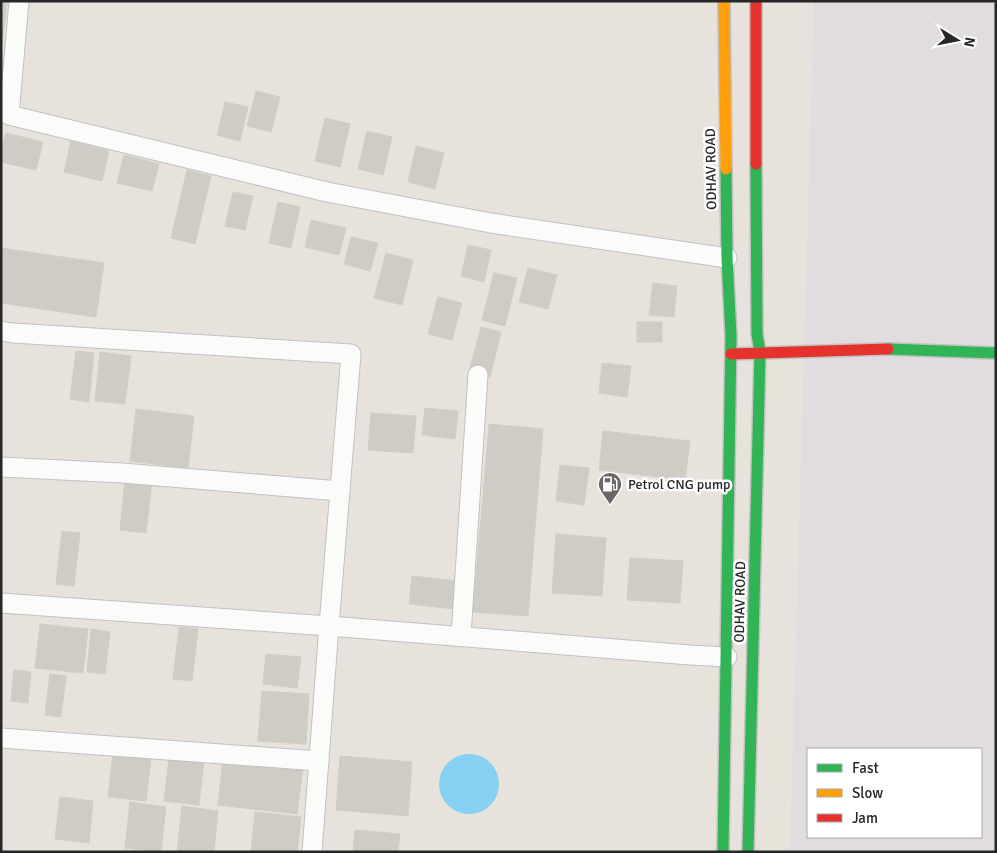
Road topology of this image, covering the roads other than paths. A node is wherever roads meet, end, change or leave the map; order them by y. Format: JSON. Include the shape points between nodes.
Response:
{"nodes":[{"id":1,"x":19,"y":1,"type":"edge"},
{"id":2,"x":724,"y":1,"type":"edge"},
{"id":3,"x":756,"y":1,"type":"edge"},
{"id":4,"x":727,"y":258,"type":"junction"},
{"id":5,"x":1,"y":332,"type":"edge"},
{"id":6,"x":749,"y":335,"type":"junction"},
{"id":7,"x":760,"y":352,"type":"junction"},
{"id":8,"x":996,"y":353,"type":"edge"},
{"id":9,"x":730,"y":354,"type":"junction"},
{"id":10,"x":478,"y":375,"type":"dead end"},
{"id":11,"x":1,"y":467,"type":"edge"},
{"id":12,"x":340,"y":491,"type":"junction"},
{"id":13,"x":1,"y":604,"type":"edge"},
{"id":14,"x":329,"y":626,"type":"junction"},
{"id":15,"x":461,"y":636,"type":"junction"},
{"id":16,"x":727,"y":657,"type":"junction"},
{"id":17,"x":1,"y":738,"type":"edge"},
{"id":18,"x":319,"y":761,"type":"junction"},
{"id":19,"x":312,"y":852,"type":"edge"},
{"id":20,"x":723,"y":852,"type":"edge"},
{"id":21,"x":748,"y":852,"type":"edge"}],
"edges":[{"from":1,"to":4,"type":"street","via":[[9,115],[327,192],[491,223]]},
{"from":2,"to":4,"type":"main road","name":"ODHAV ROAD"},
{"from":3,"to":6,"type":"main road"},
{"from":4,"to":6,"type":"main road","name":"ODHAV ROAD"},
{"from":5,"to":12,"type":"street","via":[[351,354]]},
{"from":6,"to":7,"type":"main road","name":"ODHAV ROAD"},
{"from":6,"to":9,"type":"main road","name":"ODHAV ROAD"},
{"from":7,"to":8,"type":"main road","via":[[883,349]]},
{"from":7,"to":9,"type":"main road"},
{"from":7,"to":21,"type":"main road","name":"ODHAV ROAD"},
{"from":9,"to":16,"type":"main road","name":"ODHAV ROAD"},
{"from":10,"to":15,"type":"street"},
{"from":11,"to":12,"type":"street","via":[[122,473]]},
{"from":12,"to":14,"type":"street"},
{"from":13,"to":14,"type":"street"},
{"from":14,"to":15,"type":"street"},
{"from":14,"to":18,"type":"street"},
{"from":15,"to":16,"type":"street"},
{"from":16,"to":20,"type":"main road","name":"ODHAV ROAD"},
{"from":17,"to":18,"type":"street"},
{"from":18,"to":19,"type":"street"}]}
